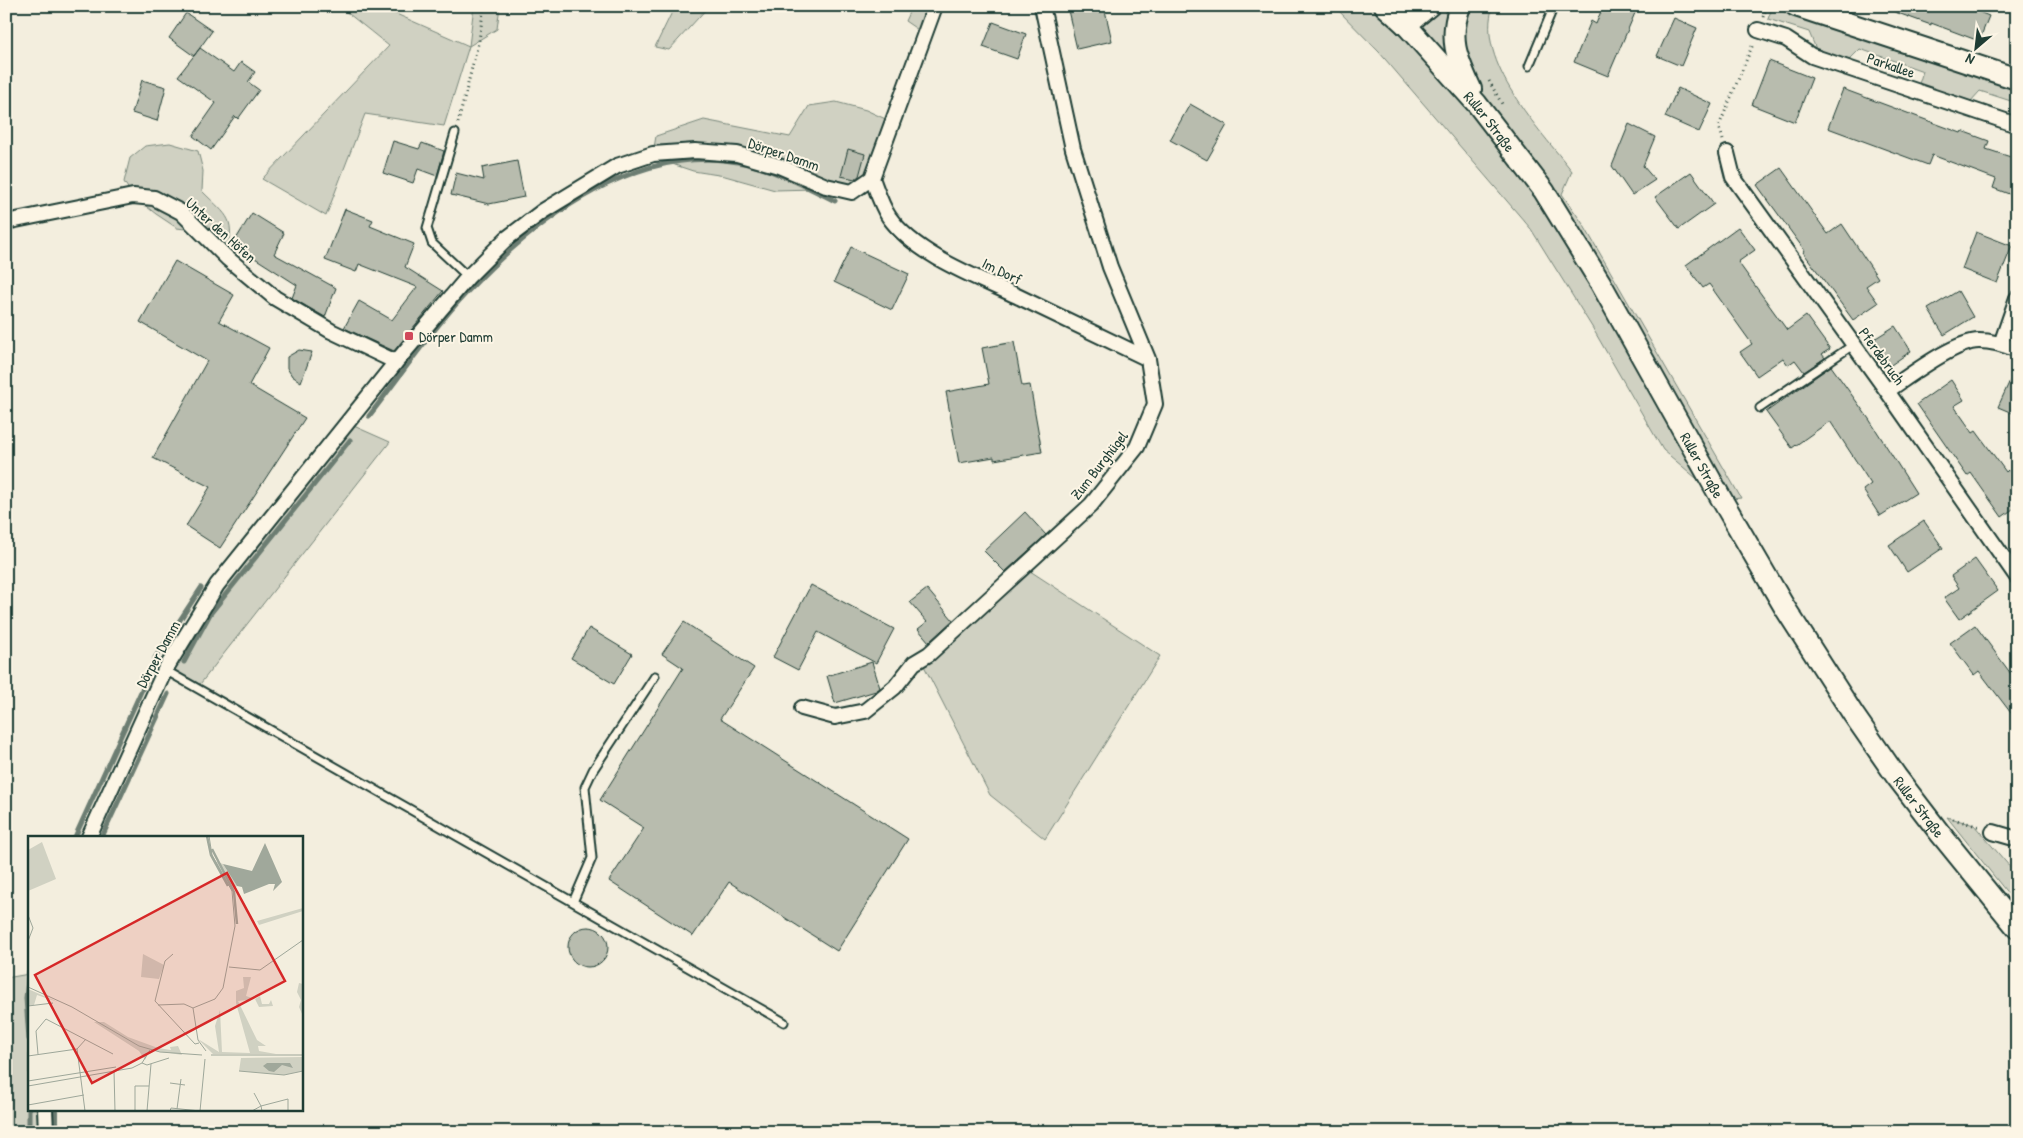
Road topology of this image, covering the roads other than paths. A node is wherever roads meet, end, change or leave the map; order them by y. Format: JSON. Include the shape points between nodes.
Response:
{"nodes":[{"id":1,"x":935,"y":6,"type":"edge"},
{"id":2,"x":1042,"y":6,"type":"edge"},
{"id":3,"x":1385,"y":6,"type":"edge"},
{"id":4,"x":1429,"y":6,"type":"edge"},
{"id":5,"x":1460,"y":6,"type":"edge"},
{"id":6,"x":1554,"y":6,"type":"edge"},
{"id":7,"x":1796,"y":6,"type":"edge"},
{"id":8,"x":1406,"y":25,"type":"junction"},
{"id":9,"x":1758,"y":30,"type":"road end"},
{"id":10,"x":1529,"y":66,"type":"dead end"},
{"id":11,"x":2017,"y":79,"type":"edge"},
{"id":12,"x":1477,"y":104,"type":"junction"},
{"id":13,"x":2017,"y":125,"type":"edge"},
{"id":14,"x":455,"y":133,"type":"road end"},
{"id":15,"x":1727,"y":153,"type":"road end"},
{"id":16,"x":872,"y":178,"type":"junction"},
{"id":17,"x":6,"y":222,"type":"edge"},
{"id":18,"x":468,"y":277,"type":"junction"},
{"id":19,"x":2017,"y":298,"type":"edge"},
{"id":20,"x":2001,"y":344,"type":"junction"},
{"id":21,"x":1853,"y":345,"type":"junction"},
{"id":22,"x":2017,"y":350,"type":"edge"},
{"id":23,"x":1148,"y":359,"type":"junction"},
{"id":24,"x":396,"y":362,"type":"junction"},
{"id":25,"x":1887,"y":391,"type":"junction"},
{"id":26,"x":1760,"y":408,"type":"dead end"},
{"id":27,"x":2017,"y":577,"type":"edge"},
{"id":28,"x":165,"y":670,"type":"junction"},
{"id":29,"x":655,"y":676,"type":"dead end"},
{"id":30,"x":802,"y":708,"type":"dead end"},
{"id":31,"x":1993,"y":832,"type":"road end"},
{"id":32,"x":89,"y":836,"type":"edge"},
{"id":33,"x":2017,"y":839,"type":"edge"},
{"id":34,"x":573,"y":902,"type":"junction"},
{"id":35,"x":2017,"y":928,"type":"edge"},
{"id":36,"x":784,"y":1022,"type":"dead end"},
{"id":37,"x":45,"y":1110,"type":"edge"},
{"id":38,"x":46,"y":1132,"type":"edge"}],
"edges":[{"from":1,"to":16,"type":"street"},
{"from":2,"to":23,"type":"street","name":"Zum Burghügel","via":[[1069,131],[1090,207],[1113,276]]},
{"from":3,"to":8,"type":"main road","name":"Ruller Straße"},
{"from":4,"to":8,"type":"main road"},
{"from":5,"to":12,"type":"main road","via":[[1453,34],[1456,54]]},
{"from":6,"to":10,"type":"lane"},
{"from":7,"to":11,"type":"main road"},
{"from":8,"to":12,"type":"main road","name":"Ruller Straße"},
{"from":9,"to":13,"type":"street","name":"Parkallee","via":[[1786,39],[1812,56]]},
{"from":12,"to":35,"type":"main road","name":"Ruller Straße","via":[[1544,191],[1595,273],[1785,608],[1853,714],[1908,792]]},
{"from":14,"to":18,"type":"lane","via":[[427,228],[432,243]]},
{"from":15,"to":21,"type":"street","name":"Pferdebruch","via":[[1734,177]]},
{"from":16,"to":18,"type":"street","name":"Dörper Damm","via":[[852,192],[736,154],[695,151],[653,154],[617,166],[543,211],[506,239]]},
{"from":16,"to":23,"type":"street","name":"Im Dorf","via":[[889,217],[929,252]]},
{"from":17,"to":24,"type":"street","name":"Unter den Höfen","via":[[133,196],[154,198],[181,212],[227,258],[275,298],[331,331]]},
{"from":18,"to":24,"type":"street","name":"Dörper Damm"},
{"from":19,"to":20,"type":"street"},
{"from":20,"to":22,"type":"street"},
{"from":20,"to":25,"type":"street","via":[[1978,340],[1954,348]]},
{"from":21,"to":25,"type":"street","name":"Pferdebruch"},
{"from":21,"to":26,"type":"lane"},
{"from":23,"to":30,"type":"street","name":"Zum Burghügel","via":[[1155,404],[1138,447],[1091,505],[865,711],[835,717]]},
{"from":24,"to":28,"type":"street","name":"Dörper Damm","via":[[217,585]]},
{"from":25,"to":27,"type":"street","name":"Pferdebruch"},
{"from":28,"to":32,"type":"street","name":"Dörper Damm"},
{"from":28,"to":34,"type":"lane"},
{"from":29,"to":34,"type":"lane","via":[[593,770],[586,787],[592,858]]},
{"from":31,"to":33,"type":"street"},
{"from":34,"to":36,"type":"lane"},
{"from":37,"to":38,"type":"street"}]}
